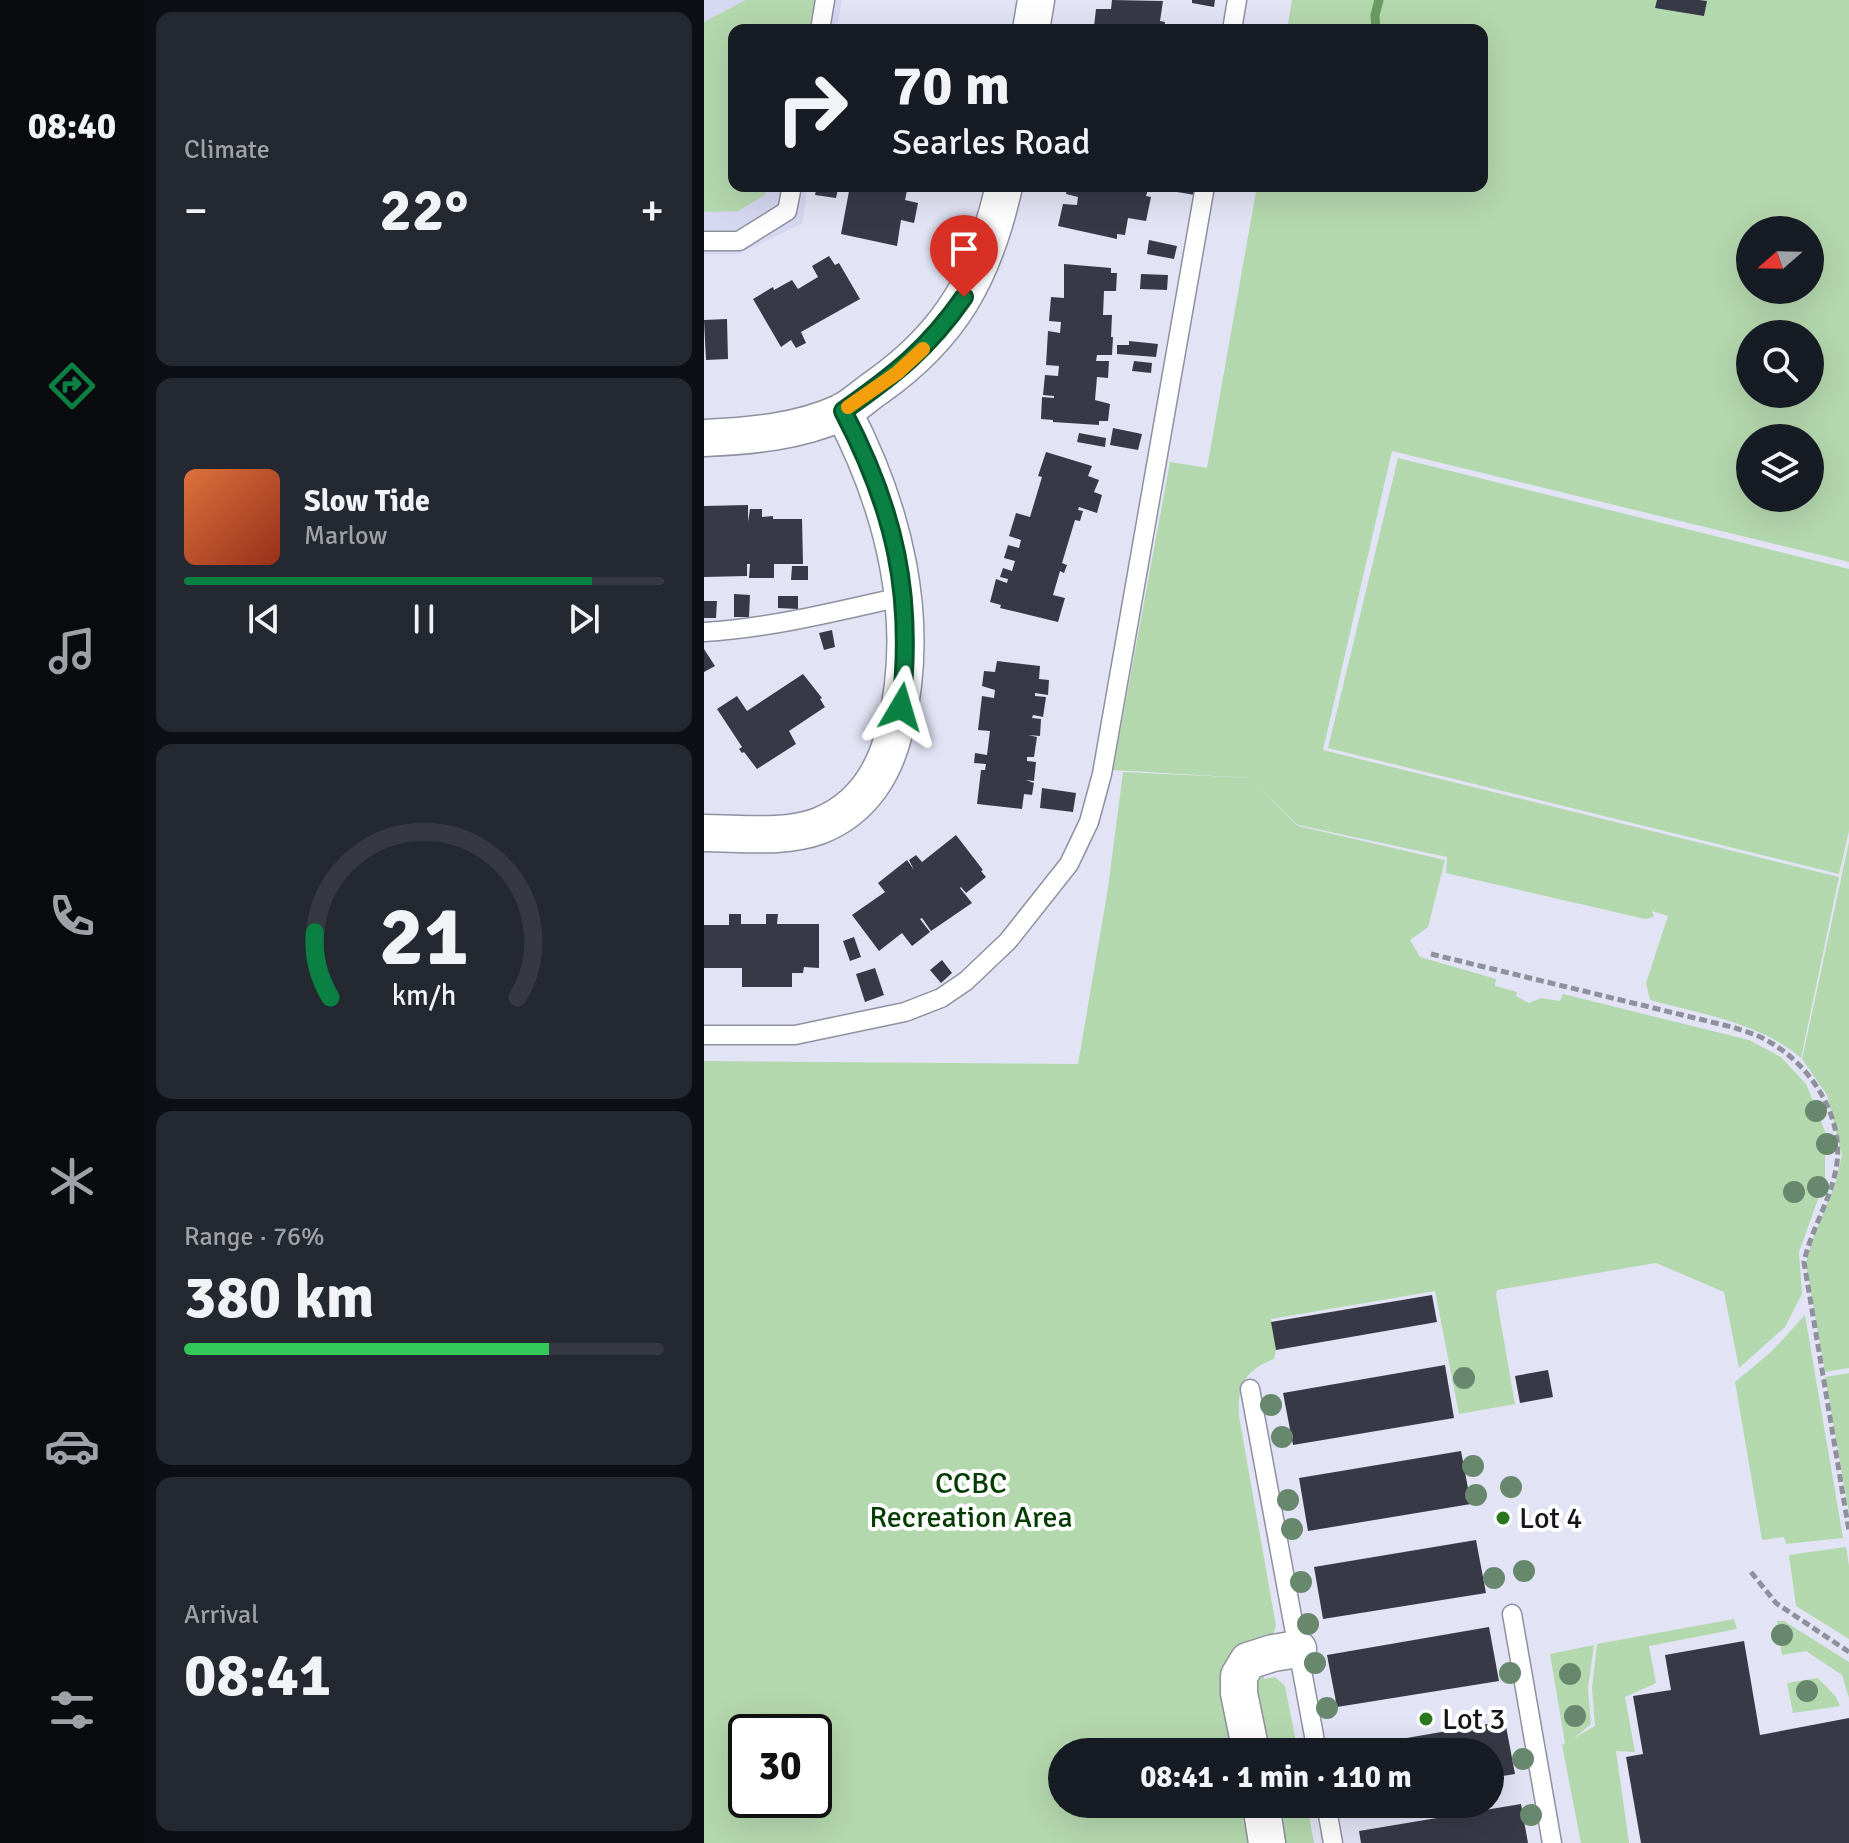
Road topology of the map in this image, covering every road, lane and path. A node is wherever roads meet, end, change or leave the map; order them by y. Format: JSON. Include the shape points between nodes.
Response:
{"nodes":[{"id":1,"x":825,"y":0,"type":"edge"},
{"id":2,"x":1036,"y":0,"type":"edge"},
{"id":3,"x":1237,"y":0,"type":"edge"},
{"id":4,"x":821,"y":24,"type":"edge"},
{"id":5,"x":1032,"y":24,"type":"edge"},
{"id":6,"x":1233,"y":24,"type":"edge"},
{"id":7,"x":791,"y":192,"type":"edge"},
{"id":8,"x":1002,"y":192,"type":"edge"},
{"id":9,"x":1204,"y":192,"type":"edge"},
{"id":10,"x":704,"y":241,"type":"edge"},
{"id":11,"x":843,"y":411,"type":"junction"},
{"id":12,"x":704,"y":438,"type":"edge"},
{"id":13,"x":905,"y":596,"type":"junction"},
{"id":14,"x":704,"y":632,"type":"edge"},
{"id":15,"x":704,"y":833,"type":"edge"},
{"id":16,"x":1431,"y":954,"type":"dead end"},
{"id":17,"x":704,"y":1035,"type":"edge"},
{"id":18,"x":1250,"y":1389,"type":"dead end"},
{"id":19,"x":1849,"y":1531,"type":"edge"},
{"id":20,"x":1751,"y":1572,"type":"dead end"},
{"id":21,"x":1512,"y":1614,"type":"dead end"},
{"id":22,"x":1298,"y":1649,"type":"junction"},
{"id":23,"x":1849,"y":1652,"type":"edge"},
{"id":24,"x":1248,"y":1738,"type":"edge"},
{"id":25,"x":1314,"y":1738,"type":"edge"},
{"id":26,"x":1263,"y":1818,"type":"edge"},
{"id":27,"x":1329,"y":1818,"type":"edge"},
{"id":28,"x":1267,"y":1843,"type":"edge"},
{"id":29,"x":1333,"y":1843,"type":"edge"},
{"id":30,"x":1552,"y":1843,"type":"edge"}],
"edges":[{"from":1,"to":4,"type":"lane"},
{"from":2,"to":5,"type":"street"},
{"from":3,"to":6,"type":"lane"},
{"from":7,"to":10,"type":"lane","via":[[787,211],[739,241]]},
{"from":8,"to":11,"type":"street","via":[[987,250],[941,330],[897,373]]},
{"from":9,"to":17,"type":"lane","via":[[1102,774],[1089,822],[1069,864],[1008,941],[941,998],[905,1012],[795,1035]]},
{"from":11,"to":12,"type":"street","via":[[773,432]]},
{"from":11,"to":13,"type":"street","via":[[878,487]]},
{"from":13,"to":14,"type":"lane","via":[[795,621]]},
{"from":13,"to":15,"type":"street","via":[[907,660],[901,707],[889,756],[871,788],[848,810],[819,826],[787,833]]},
{"from":16,"to":19,"type":"path","via":[[1732,1027],[1766,1040],[1808,1073],[1821,1092],[1837,1144],[1832,1184],[1804,1262]]},
{"from":18,"to":22,"type":"lane"},
{"from":20,"to":23,"type":"path","via":[[1776,1603]]},
{"from":21,"to":30,"type":"lane"},
{"from":22,"to":24,"type":"street","via":[[1248,1661],[1239,1676]]},
{"from":22,"to":25,"type":"lane"},
{"from":26,"to":28,"type":"street"},
{"from":27,"to":29,"type":"lane"}]}
